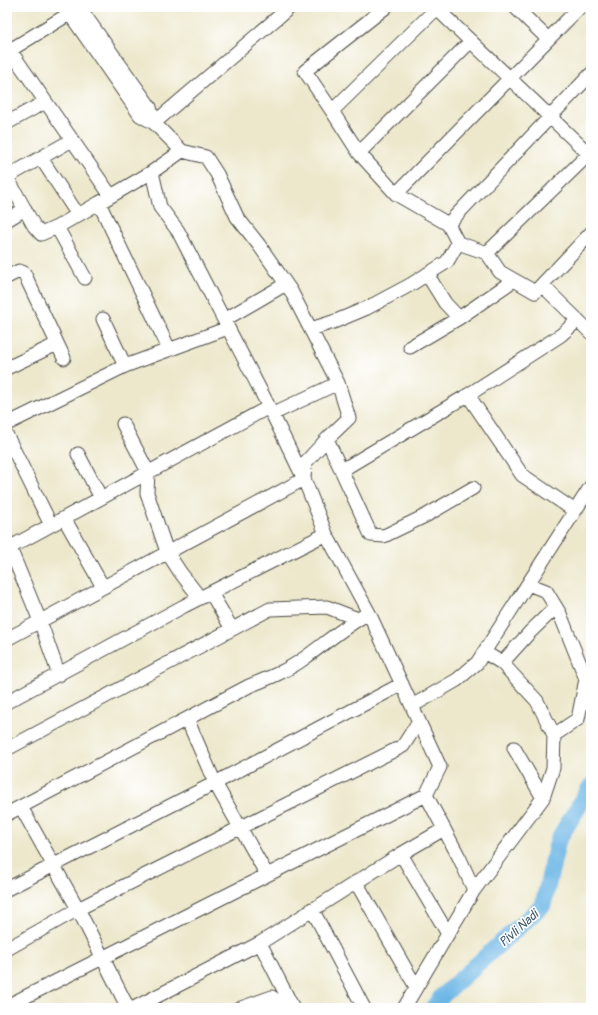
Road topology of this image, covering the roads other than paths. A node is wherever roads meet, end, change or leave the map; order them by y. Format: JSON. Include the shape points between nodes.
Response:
{"nodes":[{"id":1,"x":289,"y":7,"type":"edge"},
{"id":2,"x":386,"y":7,"type":"edge"},
{"id":3,"x":515,"y":7,"type":"edge"},
{"id":4,"x":580,"y":7,"type":"edge"},
{"id":5,"x":435,"y":8,"type":"edge"},
{"id":6,"x":73,"y":9,"type":"edge"},
{"id":7,"x":548,"y":39,"type":"junction"},
{"id":8,"x":471,"y":41,"type":"junction"},
{"id":9,"x":8,"y":49,"type":"edge"},
{"id":10,"x":591,"y":74,"type":"edge"},
{"id":11,"x":509,"y":78,"type":"junction"},
{"id":12,"x":45,"y":102,"type":"junction"},
{"id":13,"x":332,"y":111,"type":"junction"},
{"id":14,"x":550,"y":117,"type":"junction"},
{"id":15,"x":7,"y":123,"type":"edge"},
{"id":16,"x":154,"y":123,"type":"junction"},
{"id":17,"x":72,"y":140,"type":"junction"},
{"id":18,"x":182,"y":151,"type":"junction"},
{"id":19,"x":359,"y":153,"type":"junction"},
{"id":20,"x":590,"y":154,"type":"edge"},
{"id":21,"x":41,"y":158,"type":"junction"},
{"id":22,"x":152,"y":172,"type":"junction"},
{"id":23,"x":7,"y":177,"type":"edge"},
{"id":24,"x":396,"y":194,"type":"junction"},
{"id":25,"x":111,"y":196,"type":"junction"},
{"id":26,"x":98,"y":203,"type":"junction"},
{"id":27,"x":25,"y":209,"type":"junction"},
{"id":28,"x":78,"y":215,"type":"junction"},
{"id":29,"x":7,"y":220,"type":"edge"},
{"id":30,"x":448,"y":224,"type":"junction"},
{"id":31,"x":58,"y":227,"type":"junction"},
{"id":32,"x":588,"y":242,"type":"edge"},
{"id":33,"x":458,"y":243,"type":"junction"},
{"id":34,"x":487,"y":252,"type":"junction"},
{"id":35,"x":427,"y":274,"type":"junction"},
{"id":36,"x":7,"y":277,"type":"edge"},
{"id":37,"x":85,"y":278,"type":"dead end"},
{"id":38,"x":514,"y":280,"type":"junction"},
{"id":39,"x":286,"y":284,"type":"junction"},
{"id":40,"x":542,"y":285,"type":"junction"},
{"id":41,"x":459,"y":318,"type":"junction"},
{"id":42,"x":103,"y":319,"type":"dead end"},
{"id":43,"x":578,"y":320,"type":"junction"},
{"id":44,"x":226,"y":324,"type":"junction"},
{"id":45,"x":311,"y":329,"type":"junction"},
{"id":46,"x":591,"y":333,"type":"edge"},
{"id":47,"x":57,"y":344,"type":"junction"},
{"id":48,"x":410,"y":347,"type":"dead end"},
{"id":49,"x":169,"y":349,"type":"junction"},
{"id":50,"x":64,"y":358,"type":"dead end"},
{"id":51,"x":125,"y":366,"type":"junction"},
{"id":52,"x":7,"y":368,"type":"edge"},
{"id":53,"x":338,"y":383,"type":"junction"},
{"id":54,"x":468,"y":395,"type":"junction"},
{"id":55,"x":270,"y":410,"type":"junction"},
{"id":56,"x":7,"y":424,"type":"edge"},
{"id":57,"x":123,"y":424,"type":"dead end"},
{"id":58,"x":7,"y":436,"type":"edge"},
{"id":59,"x":327,"y":438,"type":"junction"},
{"id":60,"x":78,"y":454,"type":"dead end"},
{"id":61,"x":342,"y":470,"type":"junction"},
{"id":62,"x":148,"y":472,"type":"junction"},
{"id":63,"x":304,"y":479,"type":"junction"},
{"id":64,"x":591,"y":486,"type":"edge"},
{"id":65,"x":473,"y":488,"type":"dead end"},
{"id":66,"x":100,"y":498,"type":"junction"},
{"id":67,"x":575,"y":511,"type":"junction"},
{"id":68,"x":64,"y":518,"type":"junction"},
{"id":69,"x":51,"y":525,"type":"junction"},
{"id":70,"x":326,"y":534,"type":"junction"},
{"id":71,"x":8,"y":546,"type":"edge"},
{"id":72,"x":164,"y":554,"type":"junction"},
{"id":73,"x":528,"y":584,"type":"junction"},
{"id":74,"x":103,"y":587,"type":"junction"},
{"id":75,"x":200,"y":598,"type":"junction"},
{"id":76,"x":556,"y":606,"type":"junction"},
{"id":77,"x":369,"y":613,"type":"junction"},
{"id":78,"x":358,"y":619,"type":"junction"},
{"id":79,"x":40,"y":621,"type":"junction"},
{"id":80,"x":232,"y":629,"type":"junction"},
{"id":81,"x":7,"y":639,"type":"edge"},
{"id":82,"x":484,"y":652,"type":"junction"},
{"id":83,"x":502,"y":663,"type":"junction"},
{"id":84,"x":59,"y":675,"type":"junction"},
{"id":85,"x":402,"y":684,"type":"junction"},
{"id":86,"x":7,"y":702,"type":"edge"},
{"id":87,"x":412,"y":706,"type":"junction"},
{"id":88,"x":187,"y":719,"type":"junction"},
{"id":89,"x":419,"y":721,"type":"junction"},
{"id":90,"x":554,"y":735,"type":"junction"},
{"id":91,"x":514,"y":748,"type":"dead end"},
{"id":92,"x":7,"y":749,"type":"edge"},
{"id":93,"x":215,"y":783,"type":"junction"},
{"id":94,"x":426,"y":795,"type":"junction"},
{"id":95,"x":543,"y":798,"type":"junction"},
{"id":96,"x":21,"y":807,"type":"junction"},
{"id":97,"x":7,"y":814,"type":"edge"},
{"id":98,"x":241,"y":829,"type":"junction"},
{"id":99,"x":444,"y":829,"type":"junction"},
{"id":100,"x":400,"y":854,"type":"junction"},
{"id":101,"x":54,"y":865,"type":"junction"},
{"id":102,"x":267,"y":875,"type":"junction"},
{"id":103,"x":356,"y":882,"type":"junction"},
{"id":104,"x":7,"y":888,"type":"edge"},
{"id":105,"x":474,"y":890,"type":"junction"},
{"id":106,"x":78,"y":909,"type":"junction"},
{"id":107,"x":312,"y":909,"type":"junction"},
{"id":108,"x":448,"y":934,"type":"junction"},
{"id":109,"x":260,"y":943,"type":"junction"},
{"id":110,"x":7,"y":949,"type":"edge"},
{"id":111,"x":102,"y":957,"type":"junction"},
{"id":112,"x":416,"y":987,"type":"junction"},
{"id":113,"x":7,"y":1006,"type":"edge"},
{"id":114,"x":128,"y":1008,"type":"edge"},
{"id":115,"x":134,"y":1008,"type":"edge"},
{"id":116,"x":241,"y":1008,"type":"edge"},
{"id":117,"x":286,"y":1008,"type":"edge"},
{"id":118,"x":293,"y":1008,"type":"edge"},
{"id":119,"x":364,"y":1008,"type":"edge"},
{"id":120,"x":404,"y":1008,"type":"edge"}],
"edges":[{"from":1,"to":16,"type":"street"},
{"from":2,"to":13,"type":"street","via":[[305,71]]},
{"from":3,"to":7,"type":"street"},
{"from":4,"to":7,"type":"street"},
{"from":5,"to":8,"type":"street"},
{"from":5,"to":13,"type":"street"},
{"from":6,"to":9,"type":"street"},
{"from":6,"to":16,"type":"street","via":[[150,108]]},
{"from":7,"to":11,"type":"street"},
{"from":8,"to":11,"type":"street"},
{"from":8,"to":19,"type":"street"},
{"from":9,"to":12,"type":"street"},
{"from":10,"to":14,"type":"street"},
{"from":11,"to":14,"type":"street"},
{"from":11,"to":24,"type":"street"},
{"from":12,"to":15,"type":"street"},
{"from":12,"to":17,"type":"street"},
{"from":13,"to":19,"type":"street"},
{"from":14,"to":20,"type":"street"},
{"from":14,"to":30,"type":"street"},
{"from":16,"to":18,"type":"street"},
{"from":17,"to":21,"type":"street"},
{"from":17,"to":25,"type":"street"},
{"from":18,"to":22,"type":"street"},
{"from":18,"to":39,"type":"street","via":[[206,157],[237,217]]},
{"from":19,"to":24,"type":"street"},
{"from":20,"to":34,"type":"street"},
{"from":21,"to":23,"type":"street"},
{"from":21,"to":28,"type":"street"},
{"from":22,"to":25,"type":"street"},
{"from":22,"to":44,"type":"street","via":[[160,207],[178,231]]},
{"from":23,"to":27,"type":"street"},
{"from":24,"to":30,"type":"street"},
{"from":25,"to":26,"type":"street"},
{"from":26,"to":28,"type":"street"},
{"from":26,"to":49,"type":"street"},
{"from":27,"to":29,"type":"street"},
{"from":27,"to":31,"type":"street","via":[[41,234]]},
{"from":28,"to":31,"type":"street"},
{"from":30,"to":33,"type":"street"},
{"from":31,"to":37,"type":"street"},
{"from":32,"to":40,"type":"street"},
{"from":33,"to":34,"type":"street"},
{"from":33,"to":35,"type":"street","via":[[447,262]]},
{"from":34,"to":38,"type":"street","via":[[500,272]]},
{"from":35,"to":41,"type":"street","via":[[445,303]]},
{"from":35,"to":45,"type":"street","via":[[367,308]]},
{"from":36,"to":47,"type":"street","via":[[19,271],[24,273]]},
{"from":38,"to":40,"type":"street","via":[[535,292]]},
{"from":38,"to":41,"type":"street"},
{"from":39,"to":44,"type":"street"},
{"from":39,"to":45,"type":"street"},
{"from":40,"to":43,"type":"street"},
{"from":41,"to":48,"type":"street"},
{"from":42,"to":51,"type":"street"},
{"from":43,"to":46,"type":"street"},
{"from":43,"to":54,"type":"street","via":[[561,335]]},
{"from":44,"to":49,"type":"street"},
{"from":44,"to":55,"type":"street"},
{"from":45,"to":53,"type":"street"},
{"from":47,"to":50,"type":"street"},
{"from":47,"to":52,"type":"street"},
{"from":49,"to":51,"type":"street"},
{"from":51,"to":56,"type":"street"},
{"from":53,"to":55,"type":"street"},
{"from":53,"to":59,"type":"street","via":[[349,418]]},
{"from":54,"to":61,"type":"street"},
{"from":54,"to":67,"type":"street","via":[[522,475]]},
{"from":55,"to":62,"type":"street"},
{"from":55,"to":63,"type":"street"},
{"from":57,"to":62,"type":"street"},
{"from":58,"to":69,"type":"street"},
{"from":59,"to":61,"type":"street"},
{"from":59,"to":63,"type":"street","via":[[305,463]]},
{"from":60,"to":66,"type":"street"},
{"from":61,"to":65,"type":"street","via":[[371,535],[384,536]]},
{"from":62,"to":66,"type":"street"},
{"from":62,"to":72,"type":"street","via":[[147,493]]},
{"from":63,"to":70,"type":"street"},
{"from":63,"to":72,"type":"street"},
{"from":64,"to":67,"type":"street"},
{"from":66,"to":68,"type":"street"},
{"from":67,"to":73,"type":"street"},
{"from":68,"to":69,"type":"street"},
{"from":68,"to":74,"type":"street"},
{"from":69,"to":71,"type":"street"},
{"from":70,"to":75,"type":"street"},
{"from":70,"to":77,"type":"street"},
{"from":71,"to":79,"type":"street"},
{"from":72,"to":74,"type":"street"},
{"from":72,"to":75,"type":"street"},
{"from":73,"to":76,"type":"street","via":[[546,591]]},
{"from":73,"to":82,"type":"street"},
{"from":74,"to":79,"type":"street"},
{"from":75,"to":80,"type":"street"},
{"from":75,"to":84,"type":"street"},
{"from":76,"to":83,"type":"street"},
{"from":76,"to":90,"type":"street","via":[[586,679],[578,719]]},
{"from":77,"to":78,"type":"street"},
{"from":77,"to":85,"type":"street"},
{"from":78,"to":80,"type":"street","via":[[327,607],[270,609]]},
{"from":78,"to":88,"type":"street","via":[[329,638],[306,658],[279,674],[249,686]]},
{"from":79,"to":81,"type":"street"},
{"from":79,"to":84,"type":"street"},
{"from":80,"to":92,"type":"street"},
{"from":82,"to":83,"type":"street"},
{"from":82,"to":87,"type":"street","via":[[477,663],[457,680]]},
{"from":83,"to":90,"type":"street","via":[[537,701]]},
{"from":84,"to":86,"type":"street"},
{"from":85,"to":87,"type":"street"},
{"from":85,"to":93,"type":"street"},
{"from":87,"to":89,"type":"street"},
{"from":88,"to":93,"type":"street"},
{"from":88,"to":96,"type":"street"},
{"from":89,"to":94,"type":"street","via":[[440,767]]},
{"from":89,"to":98,"type":"street","via":[[403,746]]},
{"from":90,"to":95,"type":"street","via":[[553,768]]},
{"from":91,"to":95,"type":"street"},
{"from":93,"to":98,"type":"street"},
{"from":93,"to":101,"type":"street"},
{"from":94,"to":99,"type":"street"},
{"from":94,"to":102,"type":"street"},
{"from":95,"to":105,"type":"street"},
{"from":96,"to":97,"type":"street"},
{"from":96,"to":101,"type":"street"},
{"from":98,"to":102,"type":"street"},
{"from":98,"to":106,"type":"street"},
{"from":99,"to":100,"type":"street"},
{"from":99,"to":105,"type":"street"},
{"from":100,"to":103,"type":"street"},
{"from":100,"to":108,"type":"street"},
{"from":101,"to":104,"type":"street"},
{"from":101,"to":106,"type":"street"},
{"from":102,"to":111,"type":"street"},
{"from":103,"to":107,"type":"street"},
{"from":103,"to":112,"type":"street"},
{"from":105,"to":108,"type":"street"},
{"from":106,"to":110,"type":"street"},
{"from":106,"to":111,"type":"street"},
{"from":107,"to":109,"type":"street"},
{"from":107,"to":119,"type":"street"},
{"from":108,"to":112,"type":"street"},
{"from":109,"to":115,"type":"street"},
{"from":109,"to":118,"type":"street"},
{"from":111,"to":113,"type":"street"},
{"from":111,"to":114,"type":"street"},
{"from":112,"to":120,"type":"street"},
{"from":116,"to":117,"type":"street","via":[[272,997]]}]}
